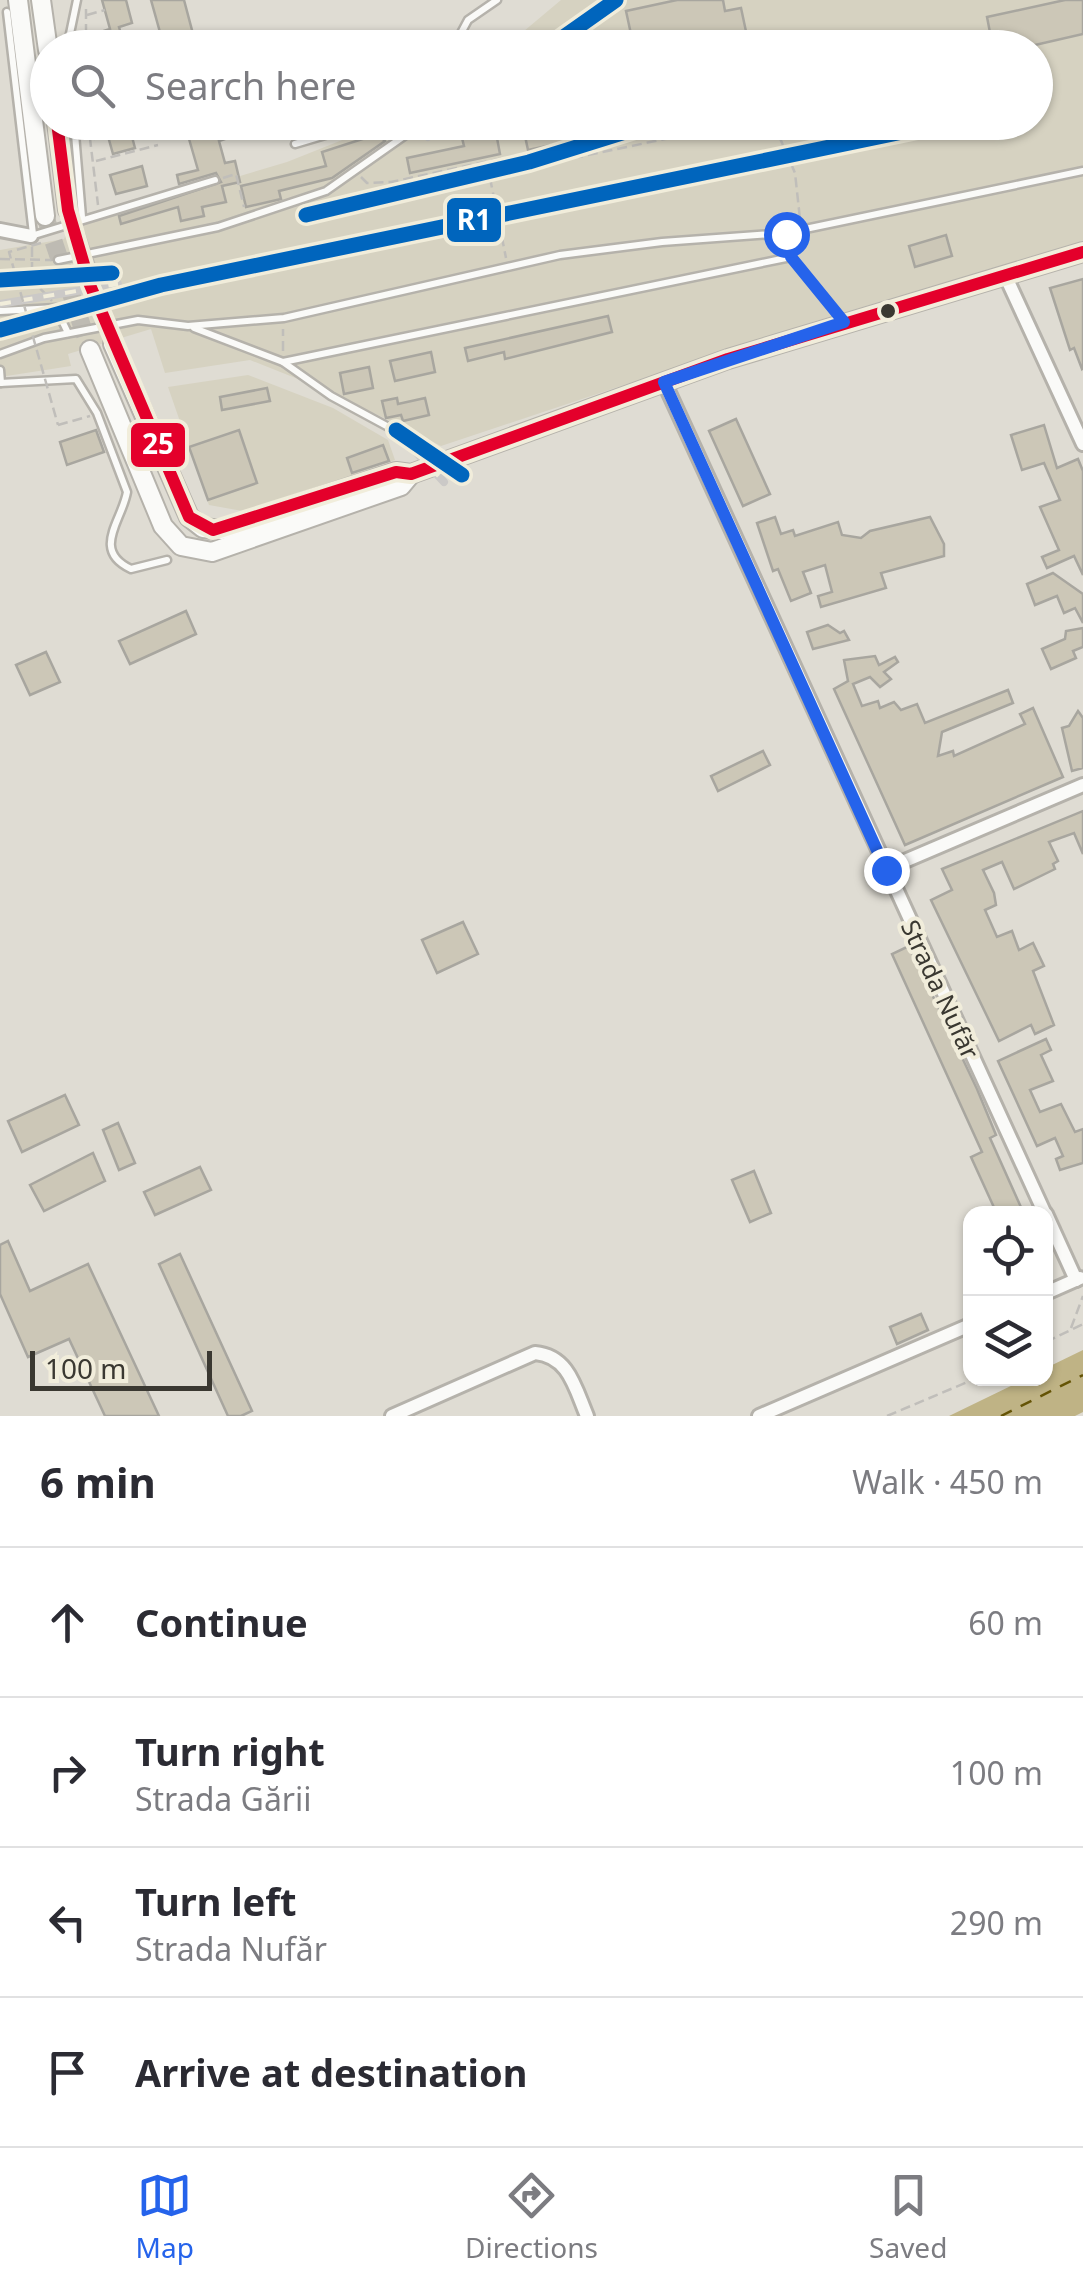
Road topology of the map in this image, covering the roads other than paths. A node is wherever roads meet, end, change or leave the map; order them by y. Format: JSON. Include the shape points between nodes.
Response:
{"nodes":[{"id":1,"x":41,"y":0,"type":"edge"},
{"id":2,"x":80,"y":0,"type":"edge"},
{"id":3,"x":497,"y":0,"type":"edge"},
{"id":4,"x":12,"y":6,"type":"edge"},
{"id":5,"x":45,"y":30,"type":"edge"},
{"id":6,"x":72,"y":30,"type":"edge"},
{"id":7,"x":463,"y":30,"type":"edge"},
{"id":8,"x":30,"y":121,"type":"edge"},
{"id":9,"x":33,"y":140,"type":"edge"},
{"id":10,"x":61,"y":140,"type":"edge"},
{"id":11,"x":74,"y":140,"type":"edge"},
{"id":12,"x":307,"y":140,"type":"edge"},
{"id":13,"x":400,"y":140,"type":"edge"},
{"id":14,"x":295,"y":144,"type":"dead end"},
{"id":15,"x":1083,"y":171,"type":"edge"},
{"id":16,"x":215,"y":180,"type":"road end"},
{"id":17,"x":75,"y":213,"type":"junction"},
{"id":18,"x":45,"y":216,"type":"tunnel mouth"},
{"id":19,"x":0,"y":230,"type":"edge"},
{"id":20,"x":786,"y":234,"type":"junction"},
{"id":21,"x":35,"y":238,"type":"junction"},
{"id":22,"x":1083,"y":252,"type":"edge"},
{"id":23,"x":791,"y":257,"type":"junction"},
{"id":24,"x":58,"y":260,"type":"road end"},
{"id":25,"x":1005,"y":275,"type":"junction"},
{"id":26,"x":0,"y":311,"type":"edge"},
{"id":27,"x":844,"y":322,"type":"junction"},
{"id":28,"x":188,"y":326,"type":"junction"},
{"id":29,"x":68,"y":333,"type":"junction"},
{"id":30,"x":113,"y":344,"type":"tunnel mouth"},
{"id":31,"x":90,"y":350,"type":"tunnel mouth"},
{"id":32,"x":0,"y":354,"type":"edge"},
{"id":33,"x":282,"y":362,"type":"junction"},
{"id":34,"x":0,"y":370,"type":"edge"},
{"id":35,"x":664,"y":382,"type":"junction"},
{"id":36,"x":0,"y":383,"type":"edge"},
{"id":37,"x":1083,"y":444,"type":"edge"},
{"id":38,"x":431,"y":450,"type":"dead end"},
{"id":39,"x":410,"y":474,"type":"junction"},
{"id":40,"x":167,"y":560,"type":"dead end"},
{"id":41,"x":1083,"y":785,"type":"edge"},
{"id":42,"x":886,"y":870,"type":"junction"},
{"id":43,"x":1041,"y":1206,"type":"edge"},
{"id":44,"x":1053,"y":1229,"type":"edge"},
{"id":45,"x":1079,"y":1278,"type":"edge"},
{"id":46,"x":1053,"y":1290,"type":"edge"},
{"id":47,"x":963,"y":1328,"type":"edge"},
{"id":48,"x":392,"y":1416,"type":"edge"},
{"id":49,"x":587,"y":1416,"type":"edge"},
{"id":50,"x":759,"y":1416,"type":"edge"}],
"edges":[{"from":1,"to":5,"type":"main road"},
{"from":2,"to":6,"type":"lane"},
{"from":3,"to":7,"type":"lane"},
{"from":4,"to":8,"type":"main road"},
{"from":4,"to":21,"type":"lane"},
{"from":9,"to":18,"type":"main road"},
{"from":10,"to":17,"type":"main road"},
{"from":11,"to":17,"type":"lane"},
{"from":12,"to":14,"type":"lane"},
{"from":13,"to":24,"type":"lane","via":[[326,191],[247,218]]},
{"from":15,"to":20,"type":"lane"},
{"from":16,"to":17,"type":"lane"},
{"from":17,"to":21,"type":"lane"},
{"from":19,"to":21,"type":"street"},
{"from":20,"to":23,"type":"lane"},
{"from":20,"to":28,"type":"lane","via":[[662,242],[508,266],[284,318]]},
{"from":22,"to":25,"type":"main road"},
{"from":23,"to":27,"type":"lane"},
{"from":23,"to":33,"type":"lane"},
{"from":25,"to":27,"type":"main road"},
{"from":25,"to":37,"type":"street"},
{"from":26,"to":29,"type":"lane","via":[[56,308]]},
{"from":27,"to":35,"type":"main road"},
{"from":28,"to":29,"type":"lane","via":[[138,320]]},
{"from":28,"to":33,"type":"lane"},
{"from":29,"to":32,"type":"lane"},
{"from":30,"to":39,"type":"main road","via":[[189,517],[204,528],[222,530],[396,472]]},
{"from":31,"to":39,"type":"main road","via":[[163,526],[181,546],[212,552],[401,486]]},
{"from":33,"to":38,"type":"lane"},
{"from":34,"to":36,"type":"lane"},
{"from":35,"to":39,"type":"main road"},
{"from":35,"to":42,"type":"street","name":"Strada Nufăr"},
{"from":36,"to":40,"type":"lane","via":[[76,379],[97,413],[127,492],[109,539],[112,552],[132,569]]},
{"from":41,"to":42,"type":"street"},
{"from":42,"to":43,"type":"street","name":"Strada Nufăr"},
{"from":44,"to":45,"type":"street","name":"Strada Nufăr"},
{"from":45,"to":46,"type":"street"},
{"from":47,"to":50,"type":"street"},
{"from":48,"to":49,"type":"street","via":[[535,1353],[564,1365]]}]}
